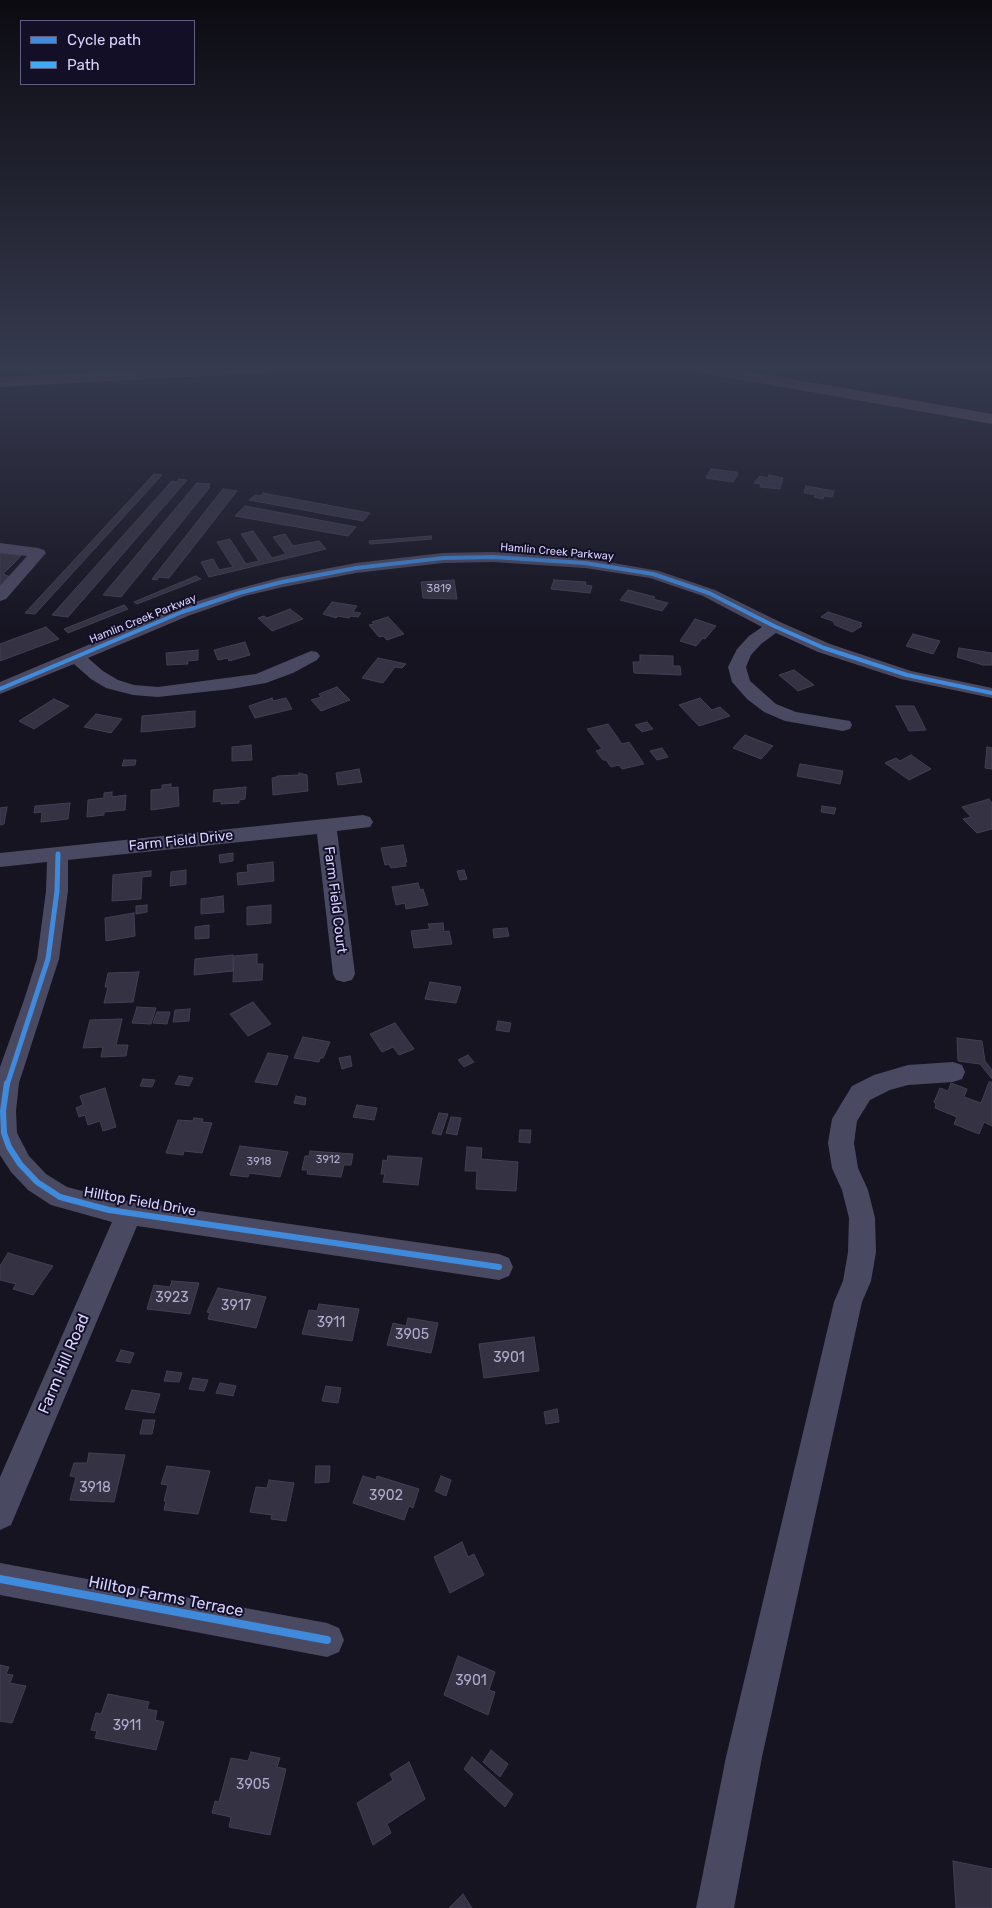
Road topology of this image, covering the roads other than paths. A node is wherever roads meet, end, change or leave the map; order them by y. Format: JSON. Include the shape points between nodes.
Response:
{"nodes":[{"id":1,"x":0,"y":548,"type":"edge"},
{"id":2,"x":0,"y":596,"type":"edge"},
{"id":3,"x":774,"y":626,"type":"junction"},
{"id":4,"x":311,"y":656,"type":"dead end"},
{"id":5,"x":76,"y":657,"type":"junction"},
{"id":6,"x":0,"y":689,"type":"edge"},
{"id":7,"x":992,"y":693,"type":"edge"},
{"id":8,"x":843,"y":725,"type":"dead end"},
{"id":9,"x":363,"y":822,"type":"dead end"},
{"id":10,"x":326,"y":826,"type":"junction"},
{"id":11,"x":58,"y":854,"type":"junction"},
{"id":12,"x":0,"y":860,"type":"edge"},
{"id":13,"x":344,"y":974,"type":"dead end"},
{"id":14,"x":952,"y":1072,"type":"dead end"},
{"id":15,"x":129,"y":1214,"type":"junction"},
{"id":16,"x":498,"y":1267,"type":"dead end"},
{"id":17,"x":0,"y":1514,"type":"edge"},
{"id":18,"x":0,"y":1579,"type":"edge"},
{"id":19,"x":328,"y":1640,"type":"dead end"},
{"id":20,"x":715,"y":1908,"type":"edge"}],
"edges":[{"from":1,"to":2,"type":"street","via":[[38,553]]},
{"from":3,"to":5,"type":"street","name":"Hamlin Creek Parkway","via":[[709,593],[652,574],[543,559],[443,558],[322,573],[238,593],[182,612]]},
{"from":3,"to":7,"type":"street","name":"Hamlin Creek Parkway","via":[[862,662]]},
{"from":3,"to":8,"type":"street","via":[[743,652],[737,667],[741,682],[770,708],[792,717]]},
{"from":4,"to":5,"type":"street","via":[[260,679],[158,692],[112,684]]},
{"from":5,"to":6,"type":"street","name":"Hamlin Creek Parkway"},
{"from":9,"to":10,"type":"street","name":"Farm Field Drive"},
{"from":10,"to":11,"type":"street","name":"Farm Field Drive"},
{"from":10,"to":13,"type":"street","name":"Farm Field Court"},
{"from":11,"to":12,"type":"street","name":"Farm Field Drive"},
{"from":11,"to":15,"type":"street","name":"Hilltop Field Drive","via":[[57,891],[48,959],[7,1083],[4,1133],[20,1164],[45,1188],[60,1197]]},
{"from":14,"to":20,"type":"street","via":[[908,1075],[883,1082],[861,1093],[845,1119],[841,1143],[845,1168],[862,1218],[862,1252],[744,1757]]},
{"from":15,"to":16,"type":"street","name":"Hilltop Field Drive"},
{"from":15,"to":17,"type":"street","name":"Farm Hill Road"},
{"from":18,"to":19,"type":"street","name":"Hilltop Farms Terrace"}]}
